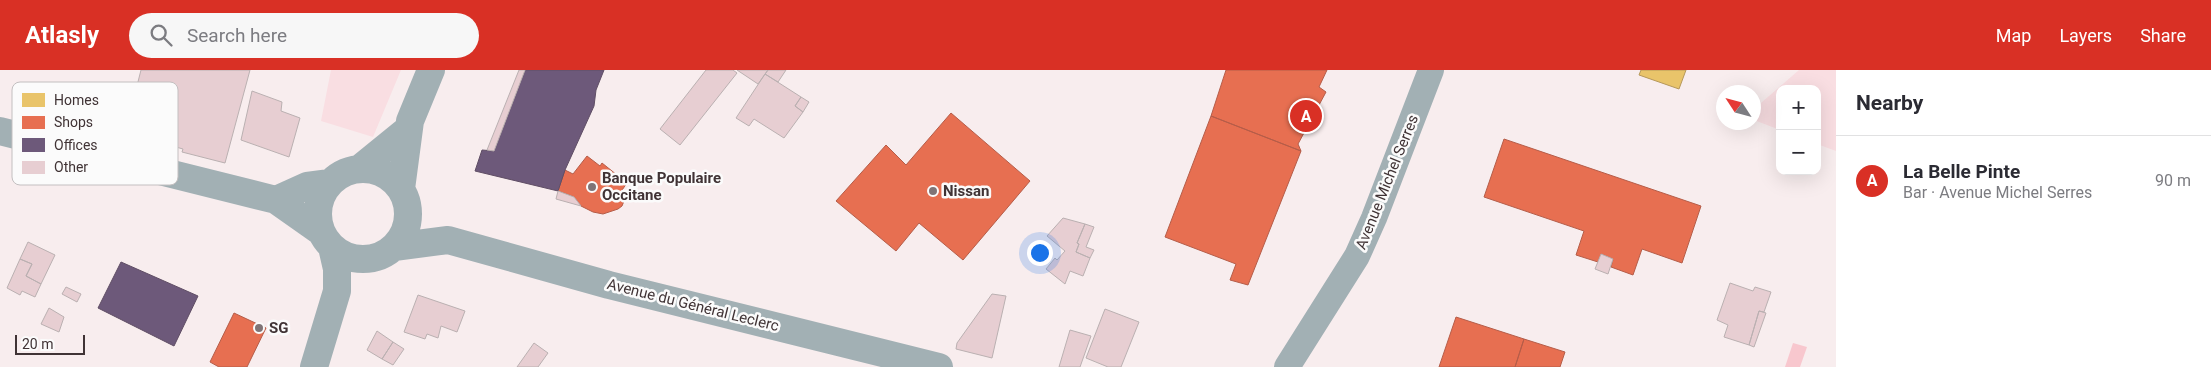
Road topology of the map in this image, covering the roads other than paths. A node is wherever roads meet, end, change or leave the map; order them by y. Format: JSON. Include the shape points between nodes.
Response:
{"nodes":[{"id":1,"x":432,"y":70,"type":"edge"},
{"id":2,"x":1431,"y":70,"type":"edge"},
{"id":3,"x":408,"y":130,"type":"junction"},
{"id":4,"x":358,"y":169,"type":"junction"},
{"id":5,"x":178,"y":176,"type":"edge"},
{"id":6,"x":330,"y":182,"type":"junction"},
{"id":7,"x":276,"y":200,"type":"junction"},
{"id":8,"x":405,"y":201,"type":"junction"},
{"id":9,"x":326,"y":239,"type":"junction"},
{"id":10,"x":448,"y":240,"type":"junction"},
{"id":11,"x":388,"y":251,"type":"junction"},
{"id":12,"x":324,"y":337,"type":"junction"},
{"id":13,"x":314,"y":367,"type":"edge"},
{"id":14,"x":939,"y":367,"type":"edge"},
{"id":15,"x":1287,"y":367,"type":"edge"}],
"edges":[{"from":1,"to":3,"type":"street"},
{"from":2,"to":15,"type":"street","name":"Avenue Michel Serres","via":[[1357,256]]},
{"from":3,"to":4,"type":"street"},
{"from":3,"to":8,"type":"street"},
{"from":4,"to":6,"type":"street"},
{"from":4,"to":8,"type":"street","via":[[387,175]]},
{"from":5,"to":7,"type":"street"},
{"from":6,"to":7,"type":"street","via":[[308,186]]},
{"from":6,"to":9,"type":"street","via":[[319,200],[318,216]]},
{"from":7,"to":9,"type":"street"},
{"from":8,"to":10,"type":"street","name":"Avenue du Général Leclerc"},
{"from":8,"to":11,"type":"street","via":[[405,231]]},
{"from":9,"to":11,"type":"street","via":[[343,255],[355,259],[368,259]]},
{"from":9,"to":12,"type":"street","via":[[338,269],[337,291]]},
{"from":10,"to":11,"type":"street","name":"Avenue du Général Leclerc"},
{"from":10,"to":14,"type":"street","name":"Avenue du Général Leclerc","via":[[609,285]]},
{"from":11,"to":12,"type":"street","via":[[361,273],[345,293]]},
{"from":12,"to":13,"type":"street"}]}
